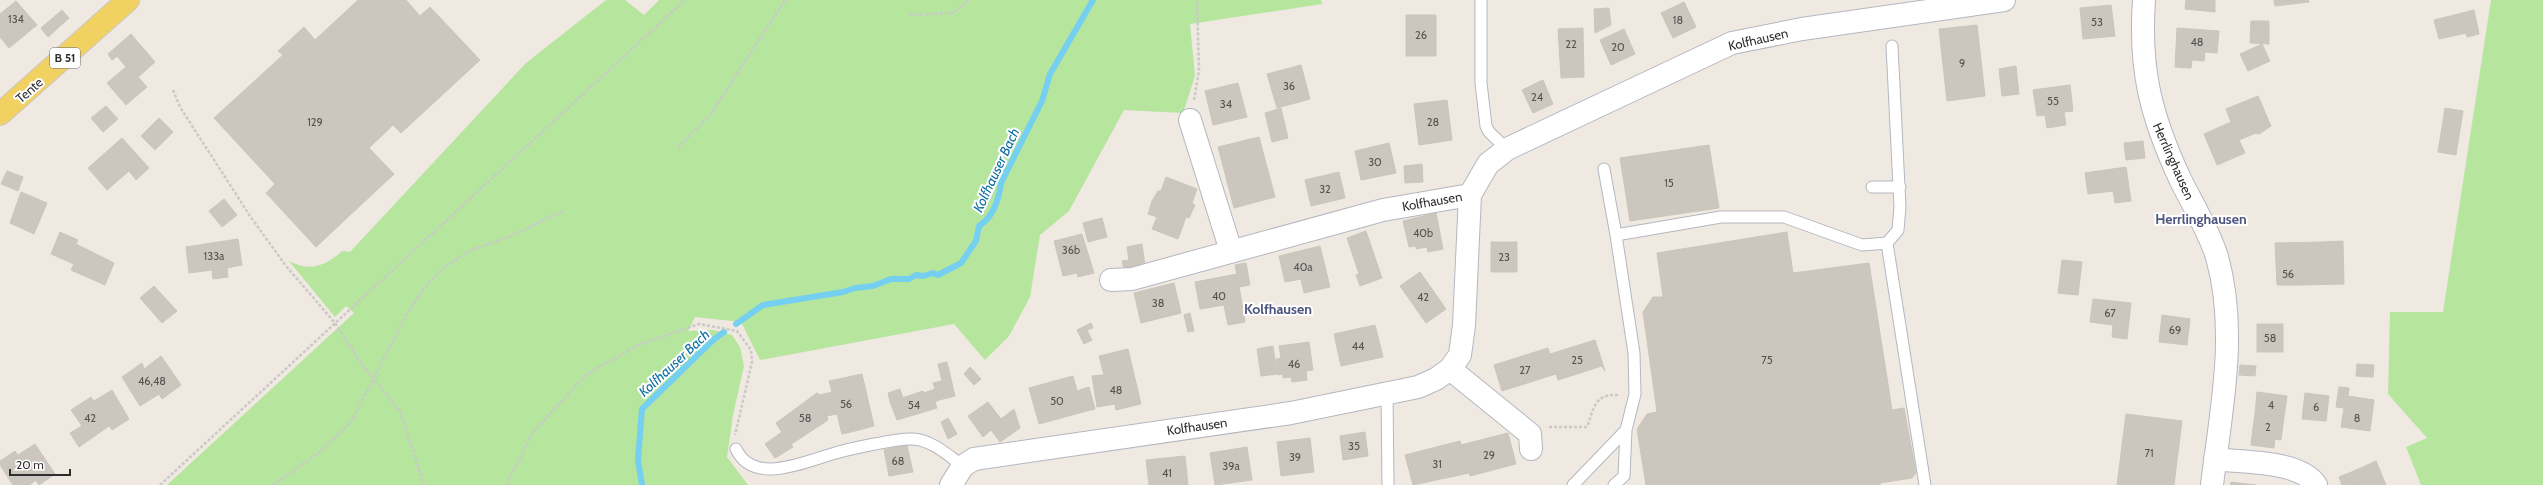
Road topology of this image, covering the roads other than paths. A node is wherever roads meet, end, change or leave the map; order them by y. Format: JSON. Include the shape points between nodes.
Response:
{"nodes":[{"id":1,"x":128,"y":0,"type":"edge"},
{"id":2,"x":1481,"y":0,"type":"edge"},
{"id":3,"x":2004,"y":0,"type":"edge"},
{"id":4,"x":2144,"y":0,"type":"edge"},
{"id":5,"x":1892,"y":46,"type":"dead end"},
{"id":6,"x":0,"y":114,"type":"edge"},
{"id":7,"x":1190,"y":120,"type":"road end"},
{"id":8,"x":1507,"y":149,"type":"junction"},
{"id":9,"x":1604,"y":169,"type":"dead end"},
{"id":10,"x":1872,"y":187,"type":"dead end"},
{"id":11,"x":1900,"y":187,"type":"junction"},
{"id":12,"x":1470,"y":195,"type":"junction"},
{"id":13,"x":1616,"y":235,"type":"junction"},
{"id":14,"x":1887,"y":243,"type":"junction"},
{"id":15,"x":1231,"y":251,"type":"junction"},
{"id":16,"x":1111,"y":280,"type":"dead end"},
{"id":17,"x":1450,"y":369,"type":"junction"},
{"id":18,"x":1387,"y":392,"type":"junction"},
{"id":19,"x":1626,"y":430,"type":"junction"},
{"id":20,"x":1531,"y":442,"type":"road end"},
{"id":21,"x":736,"y":449,"type":"road end"},
{"id":22,"x":2215,"y":459,"type":"junction"},
{"id":23,"x":963,"y":466,"type":"junction"},
{"id":24,"x":951,"y":485,"type":"edge"},
{"id":25,"x":1388,"y":485,"type":"edge"},
{"id":26,"x":1573,"y":485,"type":"edge"},
{"id":27,"x":1614,"y":485,"type":"edge"},
{"id":28,"x":1925,"y":485,"type":"edge"},
{"id":29,"x":2212,"y":485,"type":"edge"},
{"id":30,"x":2316,"y":485,"type":"edge"}],
"edges":[{"from":1,"to":6,"type":"main road","name":"Tente","number":"B 51"},
{"from":2,"to":8,"type":"lane","via":[[1481,83],[1486,126]]},
{"from":3,"to":8,"type":"street","name":"Kolfhausen","via":[[1802,29],[1732,43]]},
{"from":4,"to":22,"type":"street","name":"Herrlinghausen","via":[[2142,33],[2146,89],[2180,179],[2216,256],[2224,291],[2228,319],[2227,353]]},
{"from":5,"to":11,"type":"lane"},
{"from":7,"to":15,"type":"street"},
{"from":8,"to":12,"type":"street","name":"Kolfhausen","via":[[1488,164]]},
{"from":9,"to":13,"type":"lane"},
{"from":10,"to":11,"type":"lane"},
{"from":11,"to":14,"type":"lane","via":[[1898,230]]},
{"from":12,"to":15,"type":"street","name":"Kolfhausen","via":[[1383,210]]},
{"from":12,"to":17,"type":"street","name":"Kolfhausen","via":[[1464,325],[1460,355]]},
{"from":13,"to":14,"type":"lane","via":[[1721,217],[1784,217],[1862,245]]},
{"from":13,"to":19,"type":"lane","via":[[1634,353],[1635,394]]},
{"from":14,"to":28,"type":"lane"},
{"from":15,"to":16,"type":"street","name":"Kolfhausen","via":[[1132,279]]},
{"from":17,"to":18,"type":"street","name":"Kolfhausen","via":[[1418,387]]},
{"from":17,"to":20,"type":"street"},
{"from":18,"to":23,"type":"street","name":"Kolfhausen","via":[[1291,413],[974,459]]},
{"from":18,"to":25,"type":"lane"},
{"from":19,"to":26,"type":"lane"},
{"from":19,"to":27,"type":"lane","via":[[1624,476]]},
{"from":21,"to":23,"type":"lane","via":[[740,460],[747,467],[763,474],[774,474],[789,471],[832,454],[915,438],[940,450]]},
{"from":22,"to":29,"type":"street","name":"Herrlinghausen"},
{"from":22,"to":30,"type":"street","via":[[2291,468],[2305,473]]},
{"from":23,"to":24,"type":"street"}]}
